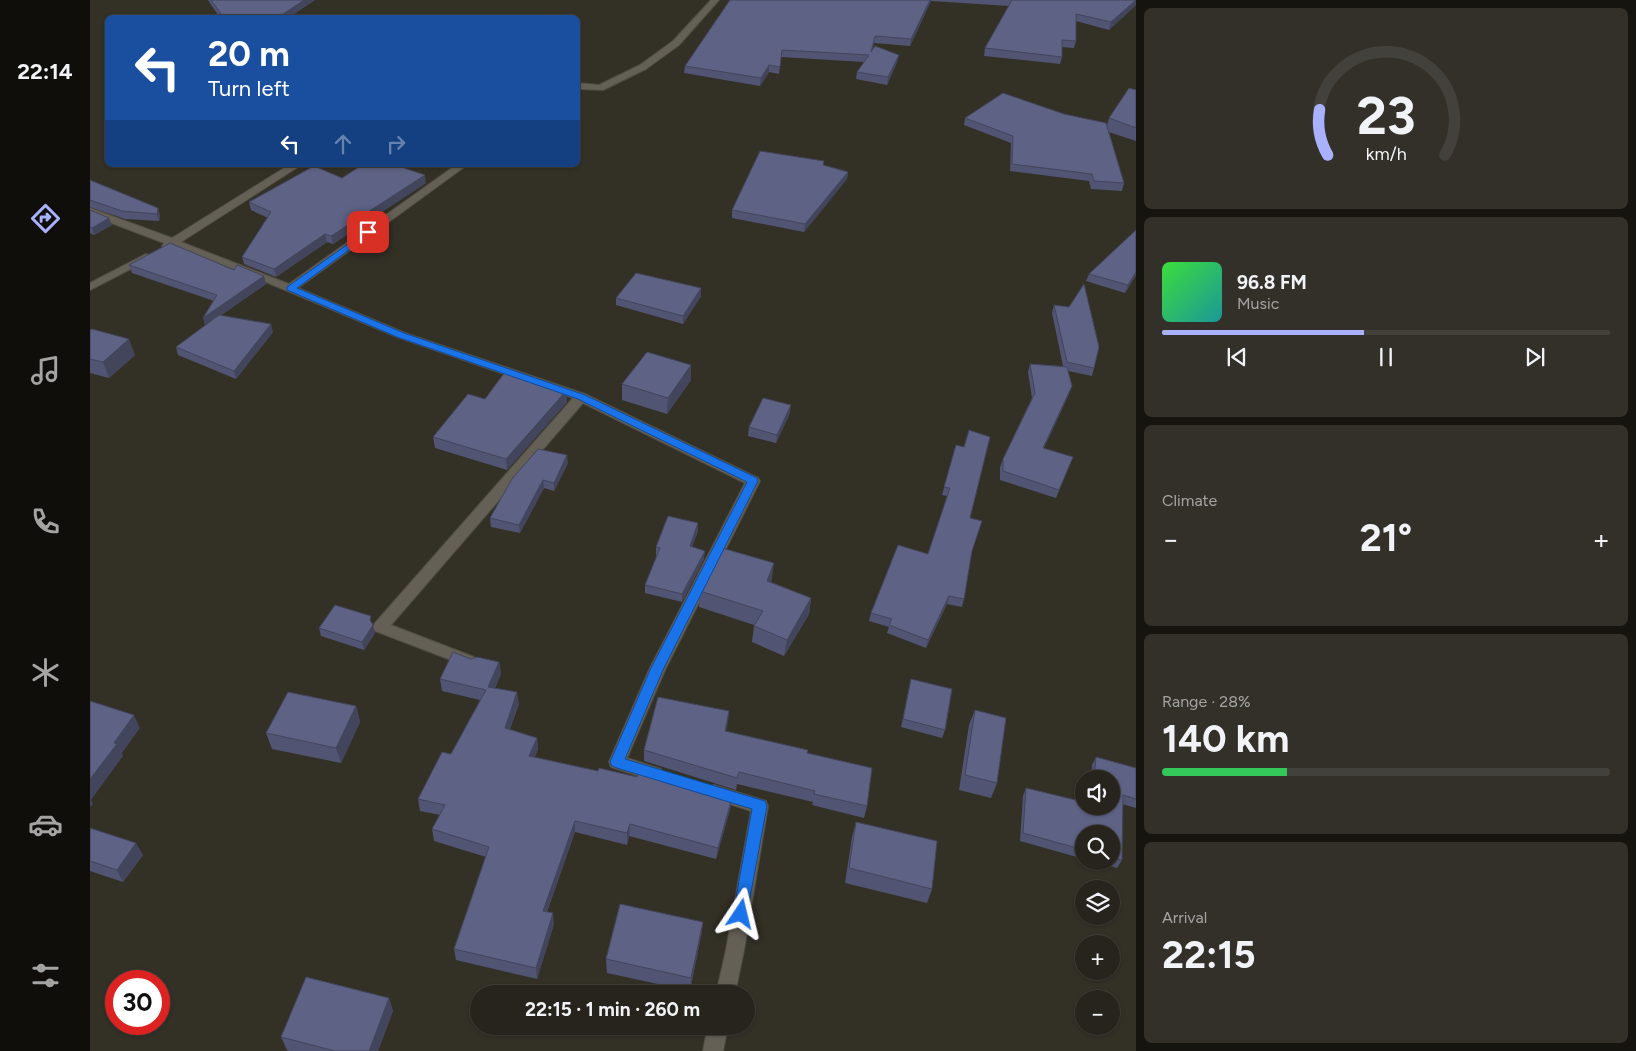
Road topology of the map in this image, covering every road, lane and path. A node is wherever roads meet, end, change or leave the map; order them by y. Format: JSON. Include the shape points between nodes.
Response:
{"nodes":[{"id":1,"x":715,"y":0,"type":"edge"},
{"id":2,"x":580,"y":86,"type":"edge"},
{"id":3,"x":293,"y":167,"type":"edge"},
{"id":4,"x":459,"y":167,"type":"edge"},
{"id":5,"x":90,"y":211,"type":"edge"},
{"id":6,"x":172,"y":243,"type":"junction"},
{"id":7,"x":90,"y":287,"type":"edge"},
{"id":8,"x":291,"y":288,"type":"junction"},
{"id":9,"x":581,"y":397,"type":"junction"},
{"id":10,"x":473,"y":663,"type":"edge"},
{"id":11,"x":664,"y":777,"type":"edge"},
{"id":12,"x":703,"y":788,"type":"edge"},
{"id":13,"x":727,"y":985,"type":"edge"},
{"id":14,"x":716,"y":1035,"type":"edge"},
{"id":15,"x":712,"y":1051,"type":"edge"}],
"edges":[{"from":1,"to":2,"type":"street","via":[[676,43],[643,67],[600,88]]},
{"from":3,"to":6,"type":"street"},
{"from":4,"to":8,"type":"street"},
{"from":5,"to":6,"type":"street"},
{"from":6,"to":7,"type":"street"},
{"from":6,"to":8,"type":"street"},
{"from":8,"to":9,"type":"street","via":[[401,335]]},
{"from":9,"to":10,"type":"street","via":[[380,627]]},
{"from":9,"to":11,"type":"street","via":[[753,481],[656,670],[617,762]]},
{"from":12,"to":13,"type":"street","via":[[760,806]]},
{"from":14,"to":15,"type":"street"}]}
